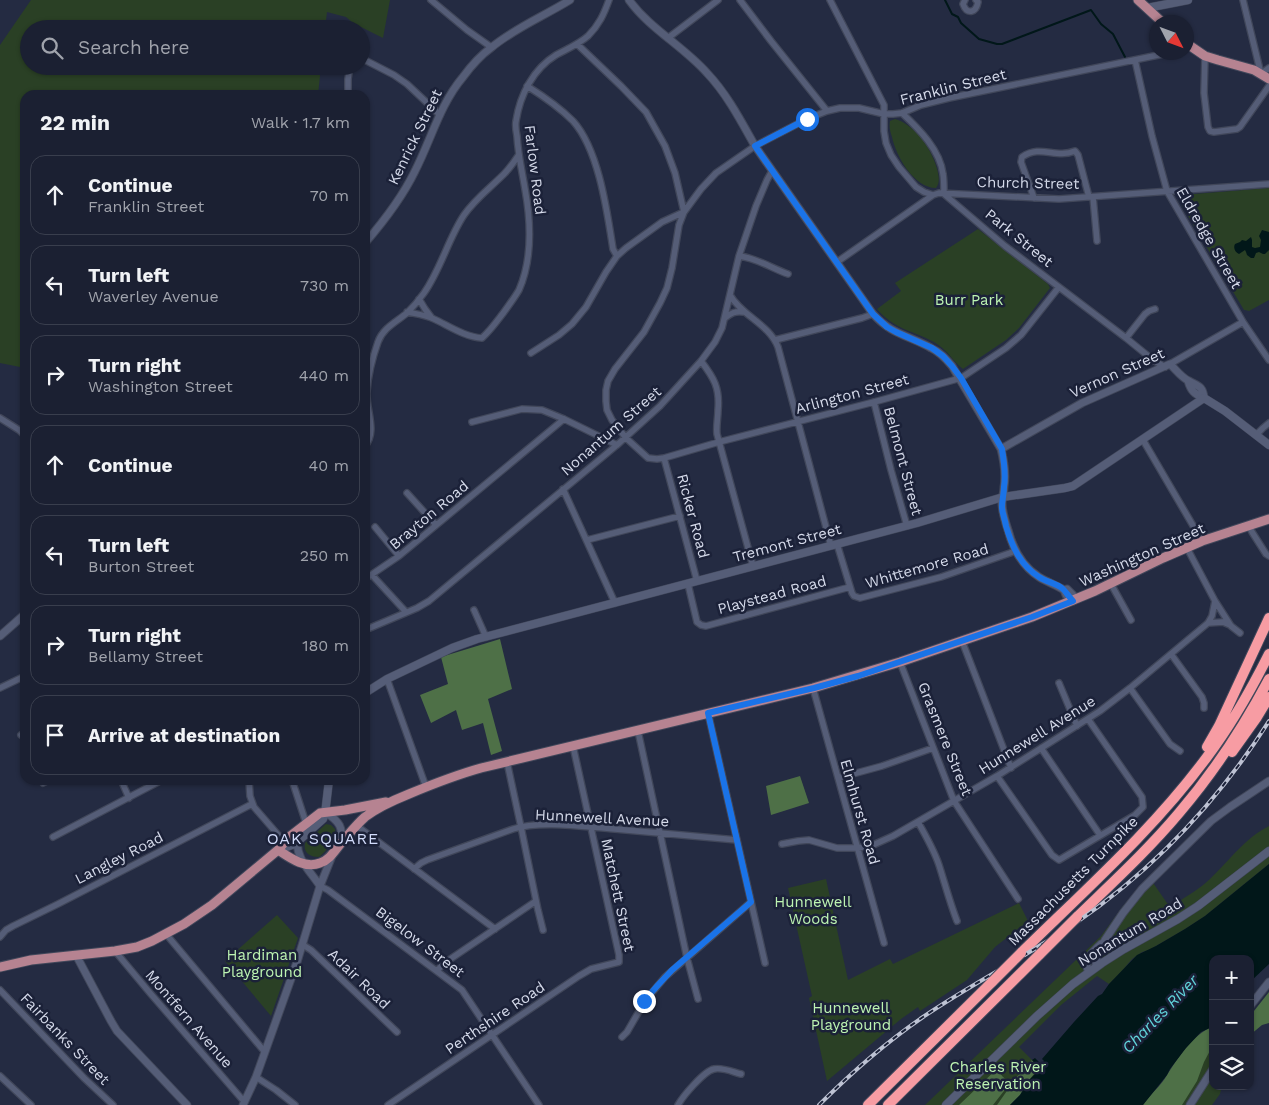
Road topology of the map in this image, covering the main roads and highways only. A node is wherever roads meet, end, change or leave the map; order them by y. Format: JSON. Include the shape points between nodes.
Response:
{"nodes":[{"id":1,"x":1138,"y":0,"type":"edge"},
{"id":2,"x":1188,"y":0,"type":"edge"},
{"id":3,"x":1147,"y":8,"type":"junction"},
{"id":4,"x":1154,"y":15,"type":"edge"},
{"id":5,"x":1194,"y":49,"type":"edge"},
{"id":6,"x":1269,"y":79,"type":"edge"},
{"id":7,"x":1204,"y":398,"type":"joint"},
{"id":8,"x":1269,"y":445,"type":"edge"},
{"id":9,"x":1269,"y":519,"type":"edge"},
{"id":10,"x":1269,"y":618,"type":"edge"},
{"id":11,"x":1269,"y":654,"type":"edge"},
{"id":12,"x":1269,"y":679,"type":"edge"},
{"id":13,"x":370,"y":691,"type":"edge"},
{"id":14,"x":1269,"y":698,"type":"edge"},
{"id":15,"x":328,"y":785,"type":"edge"},
{"id":16,"x":1175,"y":796,"type":"junction"},
{"id":17,"x":396,"y":799,"type":"junction"},
{"id":18,"x":350,"y":809,"type":"junction"},
{"id":19,"x":325,"y":812,"type":"junction"},
{"id":20,"x":1179,"y":813,"type":"junction"},
{"id":21,"x":357,"y":826,"type":"junction"},
{"id":22,"x":283,"y":847,"type":"junction"},
{"id":23,"x":1269,"y":851,"type":"edge"},
{"id":24,"x":0,"y":967,"type":"edge"},
{"id":25,"x":868,"y":1105,"type":"edge"},
{"id":26,"x":888,"y":1105,"type":"edge"},
{"id":27,"x":946,"y":1105,"type":"edge"}],
"edges":[{"from":1,"to":3,"type":"main road"},
{"from":2,"to":3,"type":"main road"},
{"from":3,"to":4,"type":"main road"},
{"from":5,"to":6,"type":"main road","via":[[1205,56],[1254,70]]},
{"from":7,"to":8,"type":"main road","name":"Park Street"},
{"from":7,"to":13,"type":"main road","name":"Tremont Street","via":[[1073,486],[1003,497],[907,526],[486,637],[459,645],[387,679]]},
{"from":9,"to":17,"type":"main road","name":"Washington Street","via":[[1202,541],[1032,617],[900,662],[814,688],[666,720],[638,731],[472,770]]},
{"from":10,"to":16,"type":"highway","via":[[1218,726]]},
{"from":11,"to":16,"type":"highway","name":"Massachusetts Turnpike","via":[[1222,734]]},
{"from":12,"to":20,"type":"highway","name":"Massachusetts Turnpike","via":[[1231,742]]},
{"from":14,"to":20,"type":"highway","via":[[1203,790]]},
{"from":15,"to":19,"type":"main road"},
{"from":16,"to":25,"type":"highway","name":"Massachusetts Turnpike","bridge":true,"via":[[1136,839]]},
{"from":17,"to":18,"type":"main road"},
{"from":17,"to":21,"type":"main road","via":[[368,815]]},
{"from":18,"to":19,"type":"main road"},
{"from":18,"to":21,"type":"main road","via":[[359,817]]},
{"from":19,"to":22,"type":"main road","via":[[306,824]]},
{"from":19,"to":22,"type":"main road","via":[[322,822],[297,843]]},
{"from":20,"to":26,"type":"highway","name":"Massachusetts Turnpike","bridge":true},
{"from":21,"to":22,"type":"main road","via":[[328,859],[319,864],[293,860]]},
{"from":22,"to":24,"type":"main road","via":[[194,918],[145,944]]},
{"from":23,"to":27,"type":"main road","name":"Nonantum Road","via":[[1198,906],[1135,942],[1065,991]]}]}
